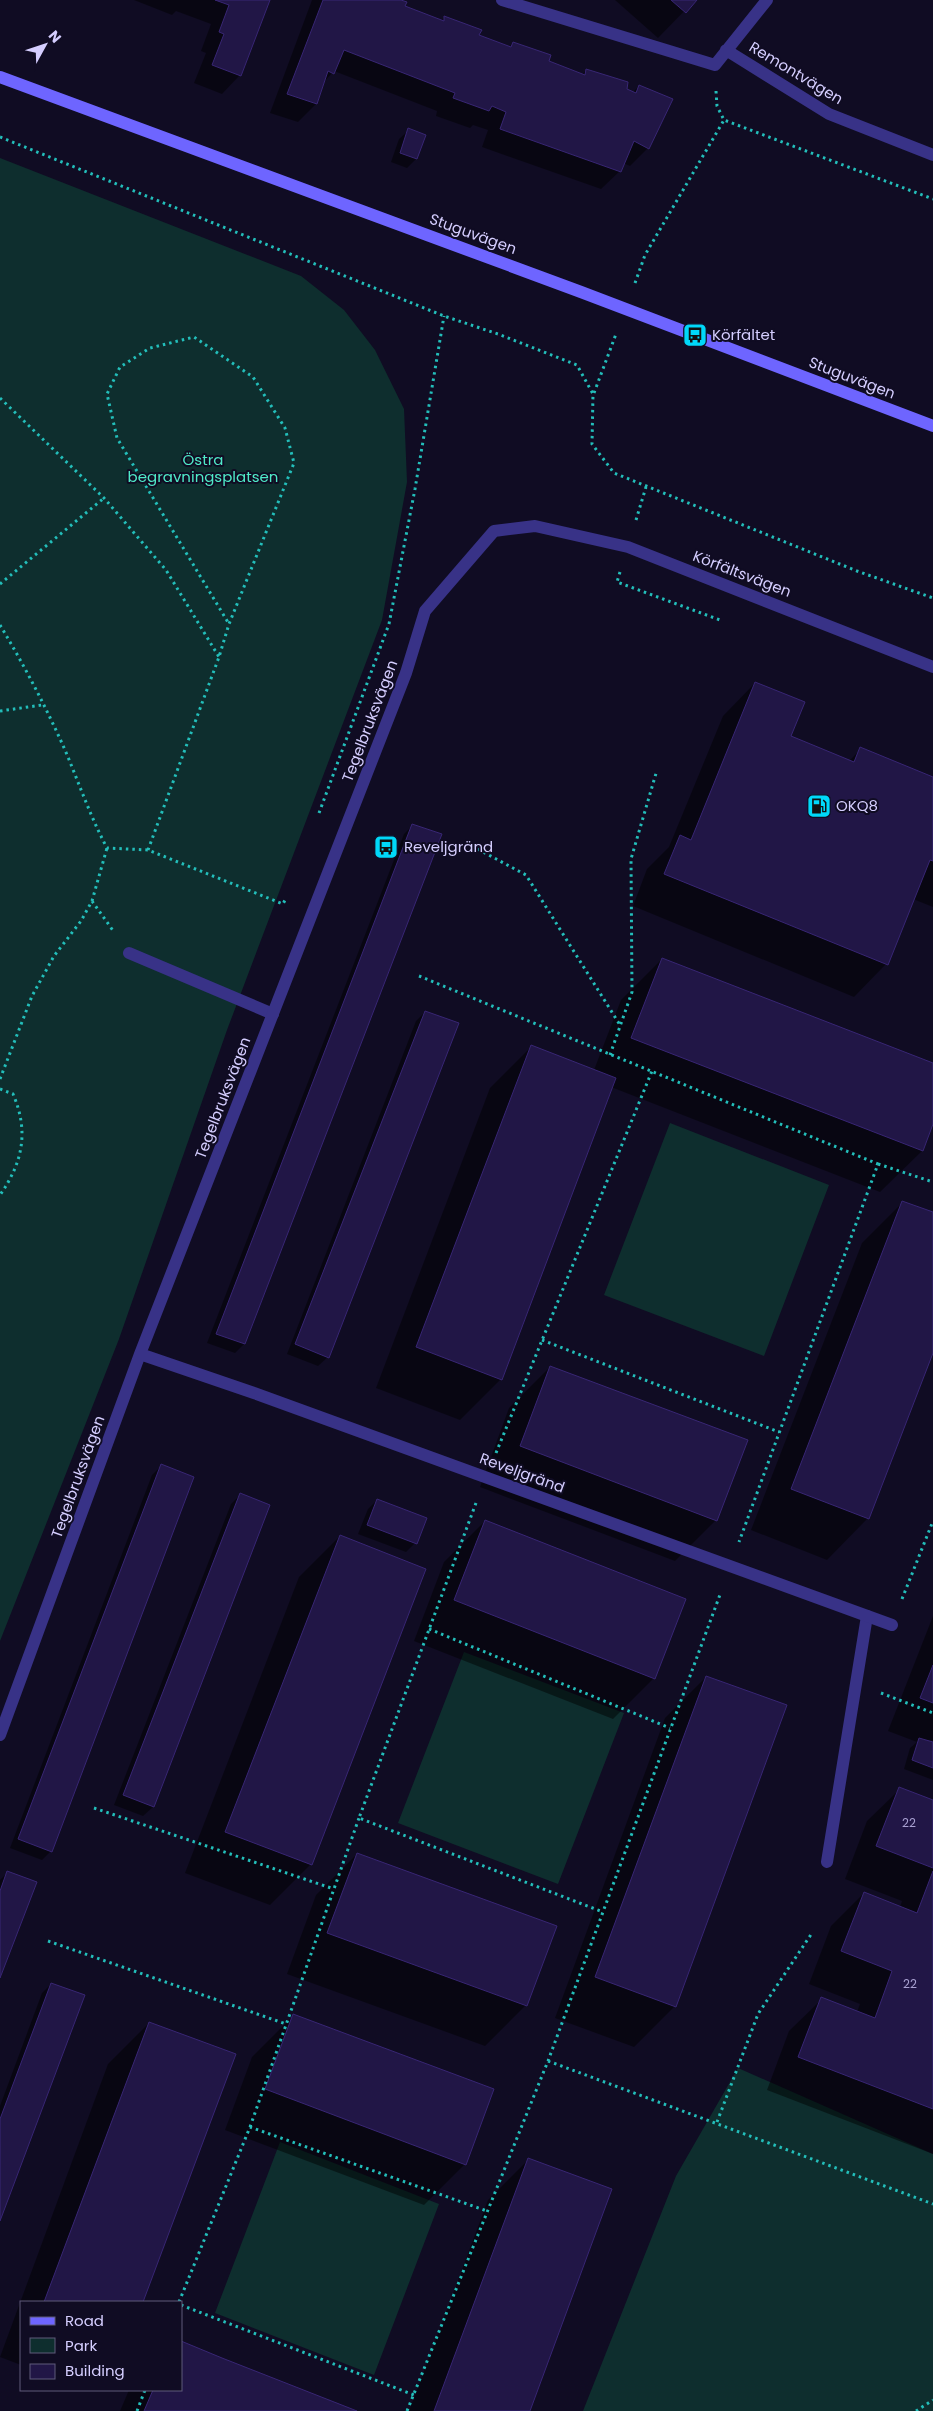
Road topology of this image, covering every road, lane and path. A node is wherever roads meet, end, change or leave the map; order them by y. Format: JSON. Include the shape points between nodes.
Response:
{"nodes":[{"id":1,"x":502,"y":0,"type":"edge"},
{"id":2,"x":768,"y":0,"type":"edge"},
{"id":3,"x":726,"y":50,"type":"junction"},
{"id":4,"x":0,"y":77,"type":"edge"},
{"id":5,"x":0,"y":137,"type":"edge"},
{"id":6,"x":933,"y":154,"type":"edge"},
{"id":7,"x":933,"y":199,"type":"edge"},
{"id":8,"x":625,"y":309,"type":"junction"},
{"id":9,"x":444,"y":316,"type":"junction"},
{"id":10,"x":593,"y":394,"type":"junction"},
{"id":11,"x":0,"y":398,"type":"edge"},
{"id":12,"x":933,"y":426,"type":"edge"},
{"id":13,"x":104,"y":498,"type":"junction"},
{"id":14,"x":535,"y":526,"type":"joint"},
{"id":15,"x":0,"y":584,"type":"edge"},
{"id":16,"x":933,"y":598,"type":"edge"},
{"id":17,"x":229,"y":624,"type":"junction"},
{"id":18,"x":0,"y":625,"type":"edge"},
{"id":19,"x":219,"y":657,"type":"junction"},
{"id":20,"x":933,"y":667,"type":"edge"},
{"id":21,"x":42,"y":705,"type":"junction"},
{"id":22,"x":0,"y":711,"type":"edge"},
{"id":23,"x":657,"y":770,"type":"dead end"},
{"id":24,"x":318,"y":816,"type":"dead end"},
{"id":25,"x":472,"y":846,"type":"dead end"},
{"id":26,"x":107,"y":848,"type":"junction"},
{"id":27,"x":148,"y":850,"type":"junction"},
{"id":28,"x":287,"y":896,"type":"dead end"},
{"id":29,"x":92,"y":900,"type":"junction"},
{"id":30,"x":129,"y":953,"type":"joint"},
{"id":31,"x":419,"y":976,"type":"dead end"},
{"id":32,"x":274,"y":1014,"type":"junction"},
{"id":33,"x":620,"y":1026,"type":"junction"},
{"id":34,"x":610,"y":1055,"type":"junction"},
{"id":35,"x":652,"y":1071,"type":"junction"},
{"id":36,"x":0,"y":1079,"type":"edge"},
{"id":37,"x":0,"y":1089,"type":"edge"},
{"id":38,"x":878,"y":1164,"type":"junction"},
{"id":39,"x":933,"y":1182,"type":"edge"},
{"id":40,"x":0,"y":1195,"type":"edge"},
{"id":41,"x":542,"y":1340,"type":"junction"},
{"id":42,"x":140,"y":1354,"type":"junction"},
{"id":43,"x":779,"y":1432,"type":"junction"},
{"id":44,"x":486,"y":1477,"type":"junction"},
{"id":45,"x":933,"y":1521,"type":"edge"},
{"id":46,"x":730,"y":1566,"type":"junction"},
{"id":47,"x":867,"y":1616,"type":"junction"},
{"id":48,"x":892,"y":1625,"type":"joint"},
{"id":49,"x":429,"y":1629,"type":"junction"},
{"id":50,"x":877,"y":1691,"type":"dead end"},
{"id":51,"x":933,"y":1713,"type":"edge"},
{"id":52,"x":670,"y":1728,"type":"junction"},
{"id":53,"x":0,"y":1735,"type":"edge"},
{"id":54,"x":94,"y":1808,"type":"dead end"},
{"id":55,"x":359,"y":1818,"type":"junction"},
{"id":56,"x":827,"y":1862,"type":"dead end"},
{"id":57,"x":334,"y":1889,"type":"junction"},
{"id":58,"x":603,"y":1912,"type":"junction"},
{"id":59,"x":812,"y":1933,"type":"dead end"},
{"id":60,"x":48,"y":1941,"type":"dead end"},
{"id":61,"x":286,"y":2024,"type":"junction"},
{"id":62,"x":548,"y":2061,"type":"junction"},
{"id":63,"x":717,"y":2122,"type":"junction"},
{"id":64,"x":250,"y":2127,"type":"junction"},
{"id":65,"x":933,"y":2204,"type":"edge"},
{"id":66,"x":488,"y":2212,"type":"junction"},
{"id":67,"x":179,"y":2301,"type":"edge"},
{"id":68,"x":182,"y":2305,"type":"edge"},
{"id":69,"x":145,"y":2391,"type":"edge"},
{"id":70,"x":414,"y":2395,"type":"junction"},
{"id":71,"x":933,"y":2400,"type":"edge"},
{"id":72,"x":137,"y":2411,"type":"edge"},
{"id":73,"x":407,"y":2411,"type":"edge"},
{"id":74,"x":916,"y":2411,"type":"edge"}],
"edges":[{"from":1,"to":3,"type":"street","via":[[715,65]]},
{"from":2,"to":3,"type":"street"},
{"from":3,"to":6,"type":"street","name":"Remontvägen","via":[[829,114]]},
{"from":4,"to":8,"type":"main road","name":"Stuguvägen"},
{"from":5,"to":9,"type":"path"},
{"from":7,"to":8,"type":"path","via":[[724,120],[646,254]]},
{"from":8,"to":10,"type":"path"},
{"from":8,"to":12,"type":"main road","name":"Stuguvägen"},
{"from":9,"to":10,"type":"path","via":[[577,365]]},
{"from":9,"to":24,"type":"path","via":[[389,624]]},
{"from":10,"to":16,"type":"path","via":[[592,444],[614,473],[857,571]]},
{"from":11,"to":13,"type":"path"},
{"from":13,"to":15,"type":"path"},
{"from":13,"to":19,"type":"path","via":[[166,570]]},
{"from":14,"to":20,"type":"street","name":"Körfältsvägen","via":[[628,547]]},
{"from":14,"to":32,"type":"street","name":"Tegelbruksvägen","via":[[494,531],[425,611],[406,673]]},
{"from":17,"to":17,"type":"path","via":[[294,463],[285,428],[253,377],[194,337],[150,348],[120,367],[107,394],[117,438]]},
{"from":17,"to":19,"type":"path"},
{"from":18,"to":21,"type":"path"},
{"from":19,"to":27,"type":"path"},
{"from":21,"to":22,"type":"path"},
{"from":21,"to":26,"type":"path","via":[[65,751],[90,817]]},
{"from":23,"to":33,"type":"path","via":[[631,859],[632,992]]},
{"from":25,"to":33,"type":"path","via":[[526,875]]},
{"from":26,"to":27,"type":"path"},
{"from":26,"to":29,"type":"path"},
{"from":27,"to":28,"type":"path","via":[[283,904]]},
{"from":29,"to":30,"type":"path"},
{"from":29,"to":36,"type":"path","via":[[81,921],[54,956],[32,996]]},
{"from":30,"to":32,"type":"street"},
{"from":31,"to":34,"type":"path"},
{"from":32,"to":42,"type":"street","name":"Tegelbruksvägen"},
{"from":33,"to":34,"type":"path"},
{"from":34,"to":35,"type":"path"},
{"from":35,"to":38,"type":"path"},
{"from":35,"to":41,"type":"path"},
{"from":37,"to":40,"type":"path","via":[[13,1094],[22,1113],[23,1137],[11,1179]]},
{"from":38,"to":39,"type":"path"},
{"from":38,"to":43,"type":"path"},
{"from":41,"to":43,"type":"path"},
{"from":41,"to":44,"type":"path"},
{"from":42,"to":44,"type":"street","name":"Reveljgränd"},
{"from":42,"to":53,"type":"street","name":"Tegelbruksvägen"},
{"from":43,"to":46,"type":"path"},
{"from":44,"to":46,"type":"street","name":"Reveljgränd"},
{"from":44,"to":49,"type":"path"},
{"from":45,"to":48,"type":"path"},
{"from":46,"to":47,"type":"street","name":"Reveljgränd"},
{"from":46,"to":52,"type":"path"},
{"from":47,"to":48,"type":"street","name":"Reveljgränd"},
{"from":47,"to":56,"type":"street"},
{"from":49,"to":52,"type":"path"},
{"from":49,"to":55,"type":"path"},
{"from":50,"to":51,"type":"path"},
{"from":52,"to":58,"type":"path"},
{"from":54,"to":57,"type":"path"},
{"from":55,"to":57,"type":"path"},
{"from":55,"to":58,"type":"path"},
{"from":57,"to":61,"type":"path"},
{"from":58,"to":62,"type":"path"},
{"from":59,"to":63,"type":"path","via":[[758,2014]]},
{"from":60,"to":61,"type":"path"},
{"from":61,"to":64,"type":"path"},
{"from":62,"to":63,"type":"path"},
{"from":62,"to":66,"type":"path"},
{"from":63,"to":65,"type":"path"},
{"from":64,"to":66,"type":"path"},
{"from":64,"to":67,"type":"path"},
{"from":66,"to":70,"type":"path"},
{"from":68,"to":70,"type":"path"},
{"from":69,"to":72,"type":"path"},
{"from":70,"to":73,"type":"path"},
{"from":71,"to":74,"type":"path"}]}
